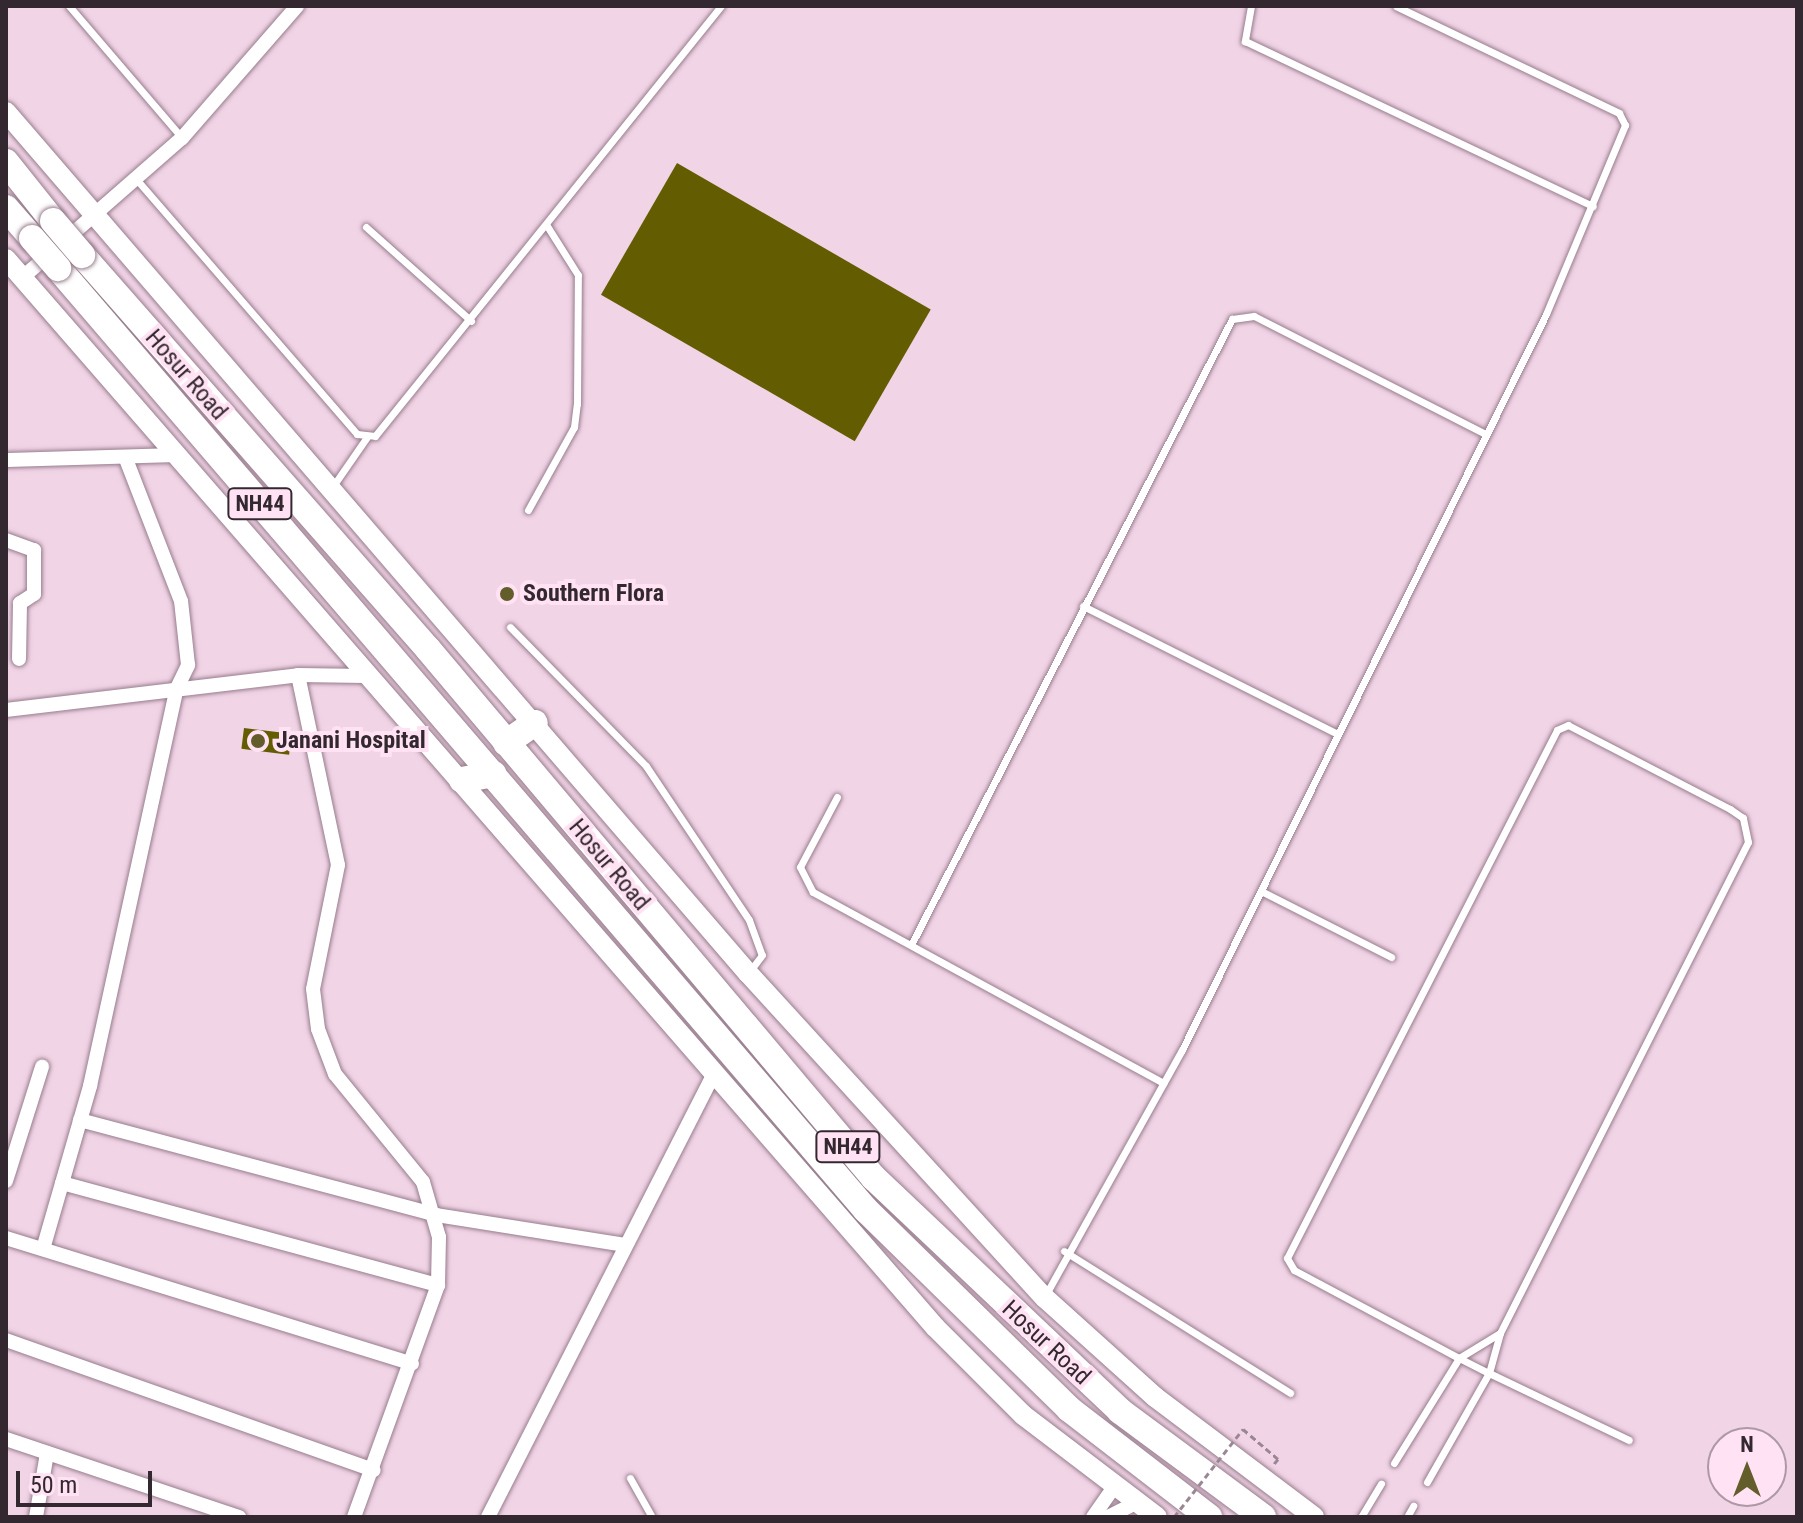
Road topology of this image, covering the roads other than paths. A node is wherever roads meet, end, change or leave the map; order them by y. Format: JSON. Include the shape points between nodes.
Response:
{"nodes":[{"id":1,"x":69,"y":6,"type":"edge"},
{"id":2,"x":721,"y":6,"type":"edge"},
{"id":3,"x":1251,"y":6,"type":"edge"},
{"id":4,"x":1396,"y":6,"type":"edge"},
{"id":5,"x":295,"y":7,"type":"edge"},
{"id":6,"x":6,"y":112,"type":"edge"},
{"id":7,"x":182,"y":138,"type":"junction"},
{"id":8,"x":6,"y":162,"type":"edge"},
{"id":9,"x":137,"y":180,"type":"junction"},
{"id":10,"x":1593,"y":206,"type":"junction"},
{"id":11,"x":6,"y":208,"type":"edge"},
{"id":12,"x":96,"y":213,"type":"junction"},
{"id":13,"x":547,"y":226,"type":"junction"},
{"id":14,"x":366,"y":227,"type":"dead end"},
{"id":15,"x":6,"y":259,"type":"edge"},
{"id":16,"x":23,"y":277,"type":"junction"},
{"id":17,"x":471,"y":321,"type":"junction"},
{"id":18,"x":1486,"y":434,"type":"junction"},
{"id":19,"x":367,"y":437,"type":"junction"},
{"id":20,"x":178,"y":455,"type":"junction"},
{"id":21,"x":126,"y":459,"type":"junction"},
{"id":22,"x":6,"y":460,"type":"edge"},
{"id":23,"x":330,"y":490,"type":"junction"},
{"id":24,"x":528,"y":510,"type":"dead end"},
{"id":25,"x":6,"y":540,"type":"edge"},
{"id":26,"x":1083,"y":606,"type":"junction"},
{"id":27,"x":510,"y":627,"type":"dead end"},
{"id":28,"x":19,"y":659,"type":"dead end"},
{"id":29,"x":298,"y":675,"type":"junction"},
{"id":30,"x":366,"y":676,"type":"junction"},
{"id":31,"x":176,"y":690,"type":"junction"},
{"id":32,"x":6,"y":710,"type":"edge"},
{"id":33,"x":535,"y":723,"type":"junction"},
{"id":34,"x":1337,"y":734,"type":"junction"},
{"id":35,"x":506,"y":743,"type":"junction"},
{"id":36,"x":493,"y":774,"type":"junction"},
{"id":37,"x":462,"y":780,"type":"junction"},
{"id":38,"x":837,"y":797,"type":"dead end"},
{"id":39,"x":1261,"y":891,"type":"junction"},
{"id":40,"x":911,"y":945,"type":"junction"},
{"id":41,"x":1391,"y":957,"type":"dead end"},
{"id":42,"x":748,"y":973,"type":"junction"},
{"id":43,"x":42,"y":1067,"type":"dead end"},
{"id":44,"x":712,"y":1078,"type":"junction"},
{"id":45,"x":1163,"y":1083,"type":"junction"},
{"id":46,"x":80,"y":1120,"type":"junction"},
{"id":47,"x":6,"y":1181,"type":"edge"},
{"id":48,"x":62,"y":1183,"type":"junction"},
{"id":49,"x":436,"y":1215,"type":"junction"},
{"id":50,"x":6,"y":1238,"type":"edge"},
{"id":51,"x":625,"y":1245,"type":"junction"},
{"id":52,"x":43,"y":1249,"type":"junction"},
{"id":53,"x":1064,"y":1251,"type":"junction"},
{"id":54,"x":438,"y":1285,"type":"junction"},
{"id":55,"x":1045,"y":1298,"type":"junction"},
{"id":56,"x":1500,"y":1333,"type":"junction"},
{"id":57,"x":6,"y":1340,"type":"edge"},
{"id":58,"x":1459,"y":1358,"type":"junction"},
{"id":59,"x":412,"y":1364,"type":"junction"},
{"id":60,"x":1489,"y":1373,"type":"junction"},
{"id":61,"x":1290,"y":1393,"type":"dead end"},
{"id":62,"x":6,"y":1439,"type":"edge"},
{"id":63,"x":1629,"y":1440,"type":"dead end"},
{"id":64,"x":47,"y":1453,"type":"junction"},
{"id":65,"x":1394,"y":1463,"type":"dead end"},
{"id":66,"x":374,"y":1470,"type":"junction"},
{"id":67,"x":630,"y":1478,"type":"dead end"},
{"id":68,"x":1427,"y":1482,"type":"dead end"},
{"id":69,"x":1381,"y":1484,"type":"dead end"},
{"id":70,"x":1115,"y":1485,"type":"junction"},
{"id":71,"x":1136,"y":1503,"type":"junction"},
{"id":72,"x":1413,"y":1506,"type":"dead end"},
{"id":73,"x":36,"y":1517,"type":"edge"},
{"id":74,"x":239,"y":1517,"type":"edge"},
{"id":75,"x":354,"y":1517,"type":"edge"},
{"id":76,"x":488,"y":1517,"type":"edge"},
{"id":77,"x":652,"y":1517,"type":"edge"},
{"id":78,"x":1093,"y":1517,"type":"edge"},
{"id":79,"x":1108,"y":1517,"type":"edge"},
{"id":80,"x":1157,"y":1517,"type":"edge"},
{"id":81,"x":1209,"y":1517,"type":"edge"},
{"id":82,"x":1263,"y":1517,"type":"edge"},
{"id":83,"x":1314,"y":1517,"type":"edge"},
{"id":84,"x":1361,"y":1517,"type":"edge"},
{"id":85,"x":1407,"y":1517,"type":"edge"}],
"edges":[{"from":1,"to":7,"type":"lane"},
{"from":2,"to":13,"type":"lane"},
{"from":3,"to":10,"type":"lane","via":[[1245,41]]},
{"from":4,"to":10,"type":"lane","via":[[1619,113],[1625,125]]},
{"from":5,"to":7,"type":"street"},
{"from":6,"to":12,"type":"street"},
{"from":7,"to":9,"type":"street"},
{"from":8,"to":35,"type":"highway","name":"Hosur Road","number":"NH44","bridge":true},
{"from":9,"to":12,"type":"street"},
{"from":9,"to":19,"type":"lane"},
{"from":10,"to":18,"type":"lane"},
{"from":11,"to":36,"type":"highway","name":"Hosur Road","number":"NH44","bridge":true},
{"from":12,"to":16,"type":"street"},
{"from":12,"to":23,"type":"street"},
{"from":13,"to":17,"type":"lane"},
{"from":13,"to":24,"type":"lane","via":[[578,275],[577,404],[569,437]]},
{"from":14,"to":17,"type":"lane"},
{"from":15,"to":16,"type":"street"},
{"from":16,"to":20,"type":"street"},
{"from":17,"to":19,"type":"lane","via":[[384,431]]},
{"from":18,"to":26,"type":"lane","via":[[1241,315],[1212,352]]},
{"from":18,"to":34,"type":"lane"},
{"from":19,"to":23,"type":"lane"},
{"from":20,"to":21,"type":"street"},
{"from":20,"to":30,"type":"street"},
{"from":21,"to":22,"type":"street"},
{"from":21,"to":31,"type":"street","via":[[186,620],[188,665]]},
{"from":23,"to":33,"type":"street"},
{"from":25,"to":28,"type":"street","via":[[34,550],[34,594],[20,603]]},
{"from":26,"to":34,"type":"lane"},
{"from":26,"to":40,"type":"lane"},
{"from":27,"to":42,"type":"lane","via":[[646,766],[753,932],[762,955]]},
{"from":29,"to":30,"type":"street"},
{"from":29,"to":31,"type":"street"},
{"from":29,"to":49,"type":"street","via":[[338,865],[313,989],[318,1029],[335,1074],[423,1182]]},
{"from":30,"to":37,"type":"street"},
{"from":31,"to":32,"type":"street"},
{"from":31,"to":46,"type":"street"},
{"from":33,"to":35,"type":"highway"},
{"from":33,"to":42,"type":"street"},
{"from":34,"to":39,"type":"lane"},
{"from":35,"to":82,"type":"highway","name":"Hosur Road","number":"NH44","via":[[874,1178],[1120,1411]]},
{"from":36,"to":37,"type":"highway"},
{"from":36,"to":81,"type":"highway","name":"Hosur Road","number":"NH44","via":[[866,1210],[1069,1409]]},
{"from":37,"to":44,"type":"street"},
{"from":38,"to":40,"type":"lane","via":[[800,867],[802,879]]},
{"from":39,"to":41,"type":"lane"},
{"from":39,"to":45,"type":"lane"},
{"from":40,"to":45,"type":"lane"},
{"from":42,"to":55,"type":"street"},
{"from":43,"to":47,"type":"street"},
{"from":44,"to":51,"type":"street"},
{"from":44,"to":70,"type":"street","via":[[990,1382]]},
{"from":45,"to":53,"type":"lane"},
{"from":46,"to":48,"type":"street"},
{"from":46,"to":49,"type":"street"},
{"from":48,"to":52,"type":"street"},
{"from":48,"to":54,"type":"street"},
{"from":49,"to":51,"type":"street"},
{"from":49,"to":54,"type":"street"},
{"from":50,"to":52,"type":"street"},
{"from":51,"to":76,"type":"street"},
{"from":52,"to":59,"type":"street"},
{"from":53,"to":55,"type":"lane"},
{"from":53,"to":61,"type":"lane"},
{"from":54,"to":59,"type":"street"},
{"from":55,"to":83,"type":"street","via":[[1155,1397]]},
{"from":56,"to":58,"type":"lane"},
{"from":56,"to":58,"type":"lane","via":[[1748,842],[1743,818],[1568,725],[1557,730],[1287,1258],[1294,1270]]},
{"from":56,"to":60,"type":"lane"},
{"from":57,"to":66,"type":"street"},
{"from":58,"to":60,"type":"lane"},
{"from":58,"to":65,"type":"lane"},
{"from":59,"to":66,"type":"street"},
{"from":60,"to":63,"type":"lane"},
{"from":60,"to":68,"type":"lane"},
{"from":62,"to":64,"type":"street"},
{"from":64,"to":73,"type":"street"},
{"from":64,"to":74,"type":"street"},
{"from":66,"to":75,"type":"street"},
{"from":67,"to":77,"type":"lane"},
{"from":69,"to":84,"type":"lane"},
{"from":70,"to":71,"type":"street"},
{"from":70,"to":78,"type":"street"},
{"from":71,"to":79,"type":"street"},
{"from":71,"to":80,"type":"street"},
{"from":72,"to":85,"type":"lane"}]}
